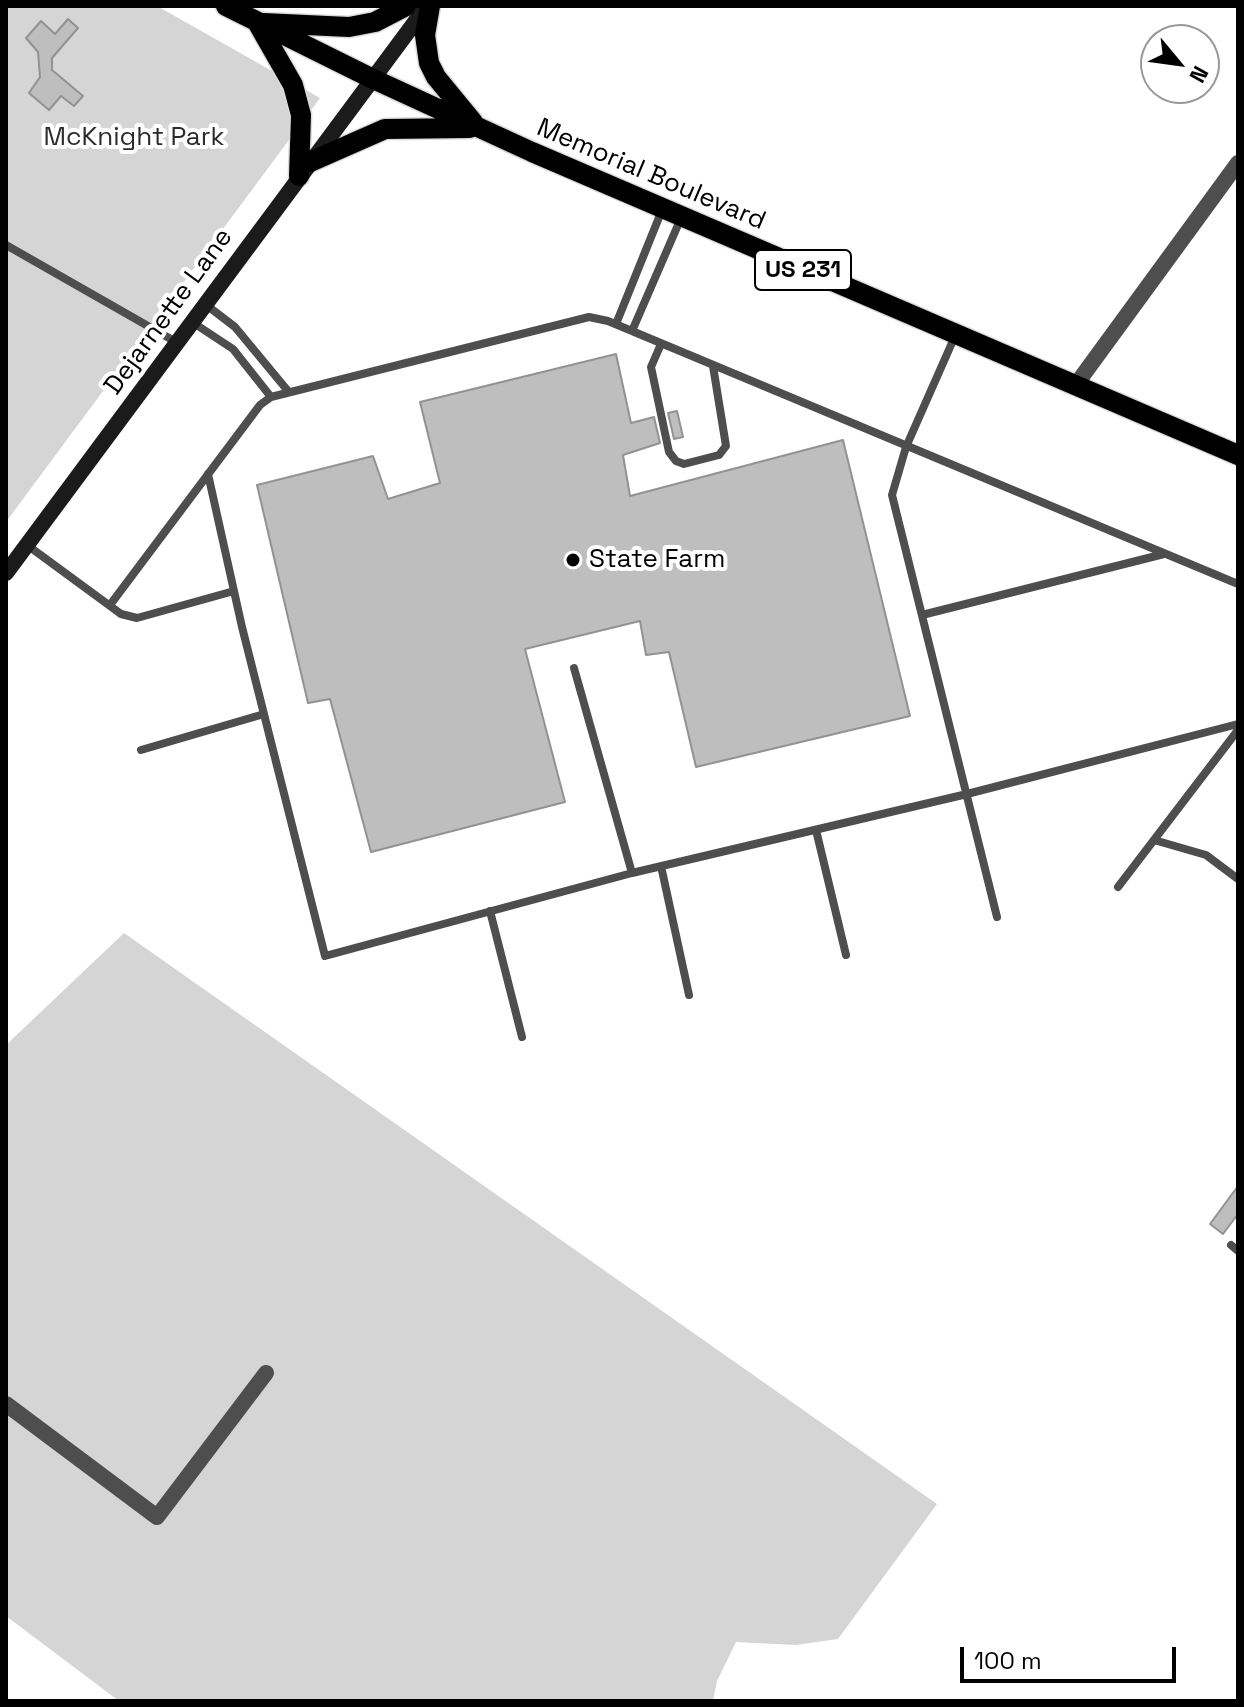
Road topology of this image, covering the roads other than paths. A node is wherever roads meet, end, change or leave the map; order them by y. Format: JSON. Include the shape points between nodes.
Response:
{"nodes":[{"id":1,"x":226,"y":6,"type":"edge"},
{"id":2,"x":406,"y":6,"type":"edge"},
{"id":3,"x":428,"y":6,"type":"edge"},
{"id":4,"x":257,"y":22,"type":"junction"},
{"id":5,"x":371,"y":78,"type":"junction"},
{"id":6,"x":478,"y":128,"type":"junction"},
{"id":7,"x":1238,"y":163,"type":"edge"},
{"id":8,"x":304,"y":169,"type":"junction"},
{"id":9,"x":672,"y":213,"type":"junction"},
{"id":10,"x":6,"y":245,"type":"edge"},
{"id":11,"x":205,"y":304,"type":"junction"},
{"id":12,"x":191,"y":322,"type":"junction"},
{"id":13,"x":616,"y":324,"type":"junction"},
{"id":14,"x":632,"y":331,"type":"junction"},
{"id":15,"x":956,"y":336,"type":"junction"},
{"id":16,"x":176,"y":342,"type":"junction"},
{"id":17,"x":661,"y":344,"type":"junction"},
{"id":18,"x":713,"y":366,"type":"junction"},
{"id":19,"x":1075,"y":386,"type":"junction"},
{"id":20,"x":288,"y":391,"type":"junction"},
{"id":21,"x":271,"y":397,"type":"junction"},
{"id":22,"x":906,"y":447,"type":"junction"},
{"id":23,"x":1238,"y":455,"type":"edge"},
{"id":24,"x":208,"y":474,"type":"junction"},
{"id":25,"x":27,"y":545,"type":"junction"},
{"id":26,"x":1164,"y":554,"type":"junction"},
{"id":27,"x":6,"y":573,"type":"edge"},
{"id":28,"x":1238,"y":584,"type":"edge"},
{"id":29,"x":234,"y":591,"type":"junction"},
{"id":30,"x":110,"y":605,"type":"junction"},
{"id":31,"x":922,"y":615,"type":"junction"},
{"id":32,"x":574,"y":668,"type":"dead end"},
{"id":33,"x":264,"y":714,"type":"junction"},
{"id":34,"x":1238,"y":727,"type":"edge"},
{"id":35,"x":141,"y":750,"type":"dead end"},
{"id":36,"x":967,"y":794,"type":"junction"},
{"id":37,"x":816,"y":830,"type":"junction"},
{"id":38,"x":1154,"y":840,"type":"junction"},
{"id":39,"x":661,"y":866,"type":"junction"},
{"id":40,"x":632,"y":873,"type":"junction"},
{"id":41,"x":1238,"y":879,"type":"edge"},
{"id":42,"x":1118,"y":887,"type":"dead end"},
{"id":43,"x":490,"y":911,"type":"junction"},
{"id":44,"x":997,"y":917,"type":"dead end"},
{"id":45,"x":846,"y":955,"type":"dead end"},
{"id":46,"x":689,"y":995,"type":"dead end"},
{"id":47,"x":522,"y":1037,"type":"dead end"},
{"id":48,"x":266,"y":1373,"type":"dead end"},
{"id":49,"x":6,"y":1404,"type":"edge"}],
"edges":[{"from":1,"to":4,"type":"main road","name":"Memorial Boulevard","number":"US 231"},
{"from":2,"to":4,"type":"main road","via":[[375,22],[349,27]]},
{"from":3,"to":5,"type":"main road","name":"Dejarnette Lane"},
{"from":3,"to":6,"type":"main road","via":[[429,63]]},
{"from":4,"to":5,"type":"main road","name":"Memorial Boulevard","number":"US 231"},
{"from":4,"to":8,"type":"main road","via":[[293,85],[301,115]]},
{"from":5,"to":6,"type":"main road","name":"Memorial Boulevard","number":"US 231"},
{"from":5,"to":8,"type":"main road","name":"Dejarnette Lane"},
{"from":6,"to":8,"type":"main road","via":[[385,129]]},
{"from":6,"to":9,"type":"main road","name":"Memorial Boulevard","number":"US 231"},
{"from":7,"to":19,"type":"street"},
{"from":8,"to":11,"type":"main road","name":"Dejarnette Lane"},
{"from":9,"to":13,"type":"lane"},
{"from":9,"to":14,"type":"lane"},
{"from":9,"to":15,"type":"main road","name":"Memorial Boulevard","number":"US 231"},
{"from":10,"to":16,"type":"lane"},
{"from":11,"to":12,"type":"main road","name":"Dejarnette Lane"},
{"from":11,"to":20,"type":"lane","via":[[235,327]]},
{"from":12,"to":16,"type":"main road","name":"Dejarnette Lane"},
{"from":12,"to":21,"type":"lane","via":[[233,349]]},
{"from":13,"to":14,"type":"lane"},
{"from":13,"to":20,"type":"lane","via":[[589,317],[563,321]]},
{"from":14,"to":17,"type":"lane"},
{"from":15,"to":19,"type":"main road","name":"Memorial Boulevard","number":"US 231"},
{"from":15,"to":22,"type":"lane"},
{"from":16,"to":25,"type":"main road","name":"Dejarnette Lane"},
{"from":17,"to":18,"type":"lane"},
{"from":17,"to":18,"type":"lane","via":[[651,367],[669,452],[684,464],[719,455],[726,446]]},
{"from":18,"to":22,"type":"lane"},
{"from":19,"to":23,"type":"main road","name":"Memorial Boulevard","number":"US 231"},
{"from":20,"to":21,"type":"lane"},
{"from":21,"to":24,"type":"lane"},
{"from":22,"to":26,"type":"lane"},
{"from":22,"to":31,"type":"lane","via":[[892,495]]},
{"from":24,"to":29,"type":"lane"},
{"from":24,"to":30,"type":"lane"},
{"from":25,"to":27,"type":"main road","name":"Dejarnette Lane"},
{"from":25,"to":30,"type":"lane"},
{"from":26,"to":28,"type":"lane"},
{"from":26,"to":31,"type":"lane"},
{"from":29,"to":30,"type":"lane","via":[[137,618]]},
{"from":29,"to":33,"type":"lane"},
{"from":31,"to":36,"type":"lane"},
{"from":32,"to":40,"type":"lane"},
{"from":33,"to":35,"type":"lane"},
{"from":33,"to":43,"type":"lane","via":[[325,956]]},
{"from":34,"to":36,"type":"lane"},
{"from":34,"to":38,"type":"lane"},
{"from":36,"to":37,"type":"lane"},
{"from":36,"to":44,"type":"lane"},
{"from":37,"to":39,"type":"lane"},
{"from":37,"to":45,"type":"lane"},
{"from":38,"to":41,"type":"lane","via":[[1206,855]]},
{"from":38,"to":42,"type":"lane"},
{"from":39,"to":40,"type":"lane"},
{"from":39,"to":46,"type":"lane"},
{"from":40,"to":43,"type":"lane"},
{"from":43,"to":47,"type":"lane"},
{"from":48,"to":49,"type":"street","via":[[157,1517]]}]}
